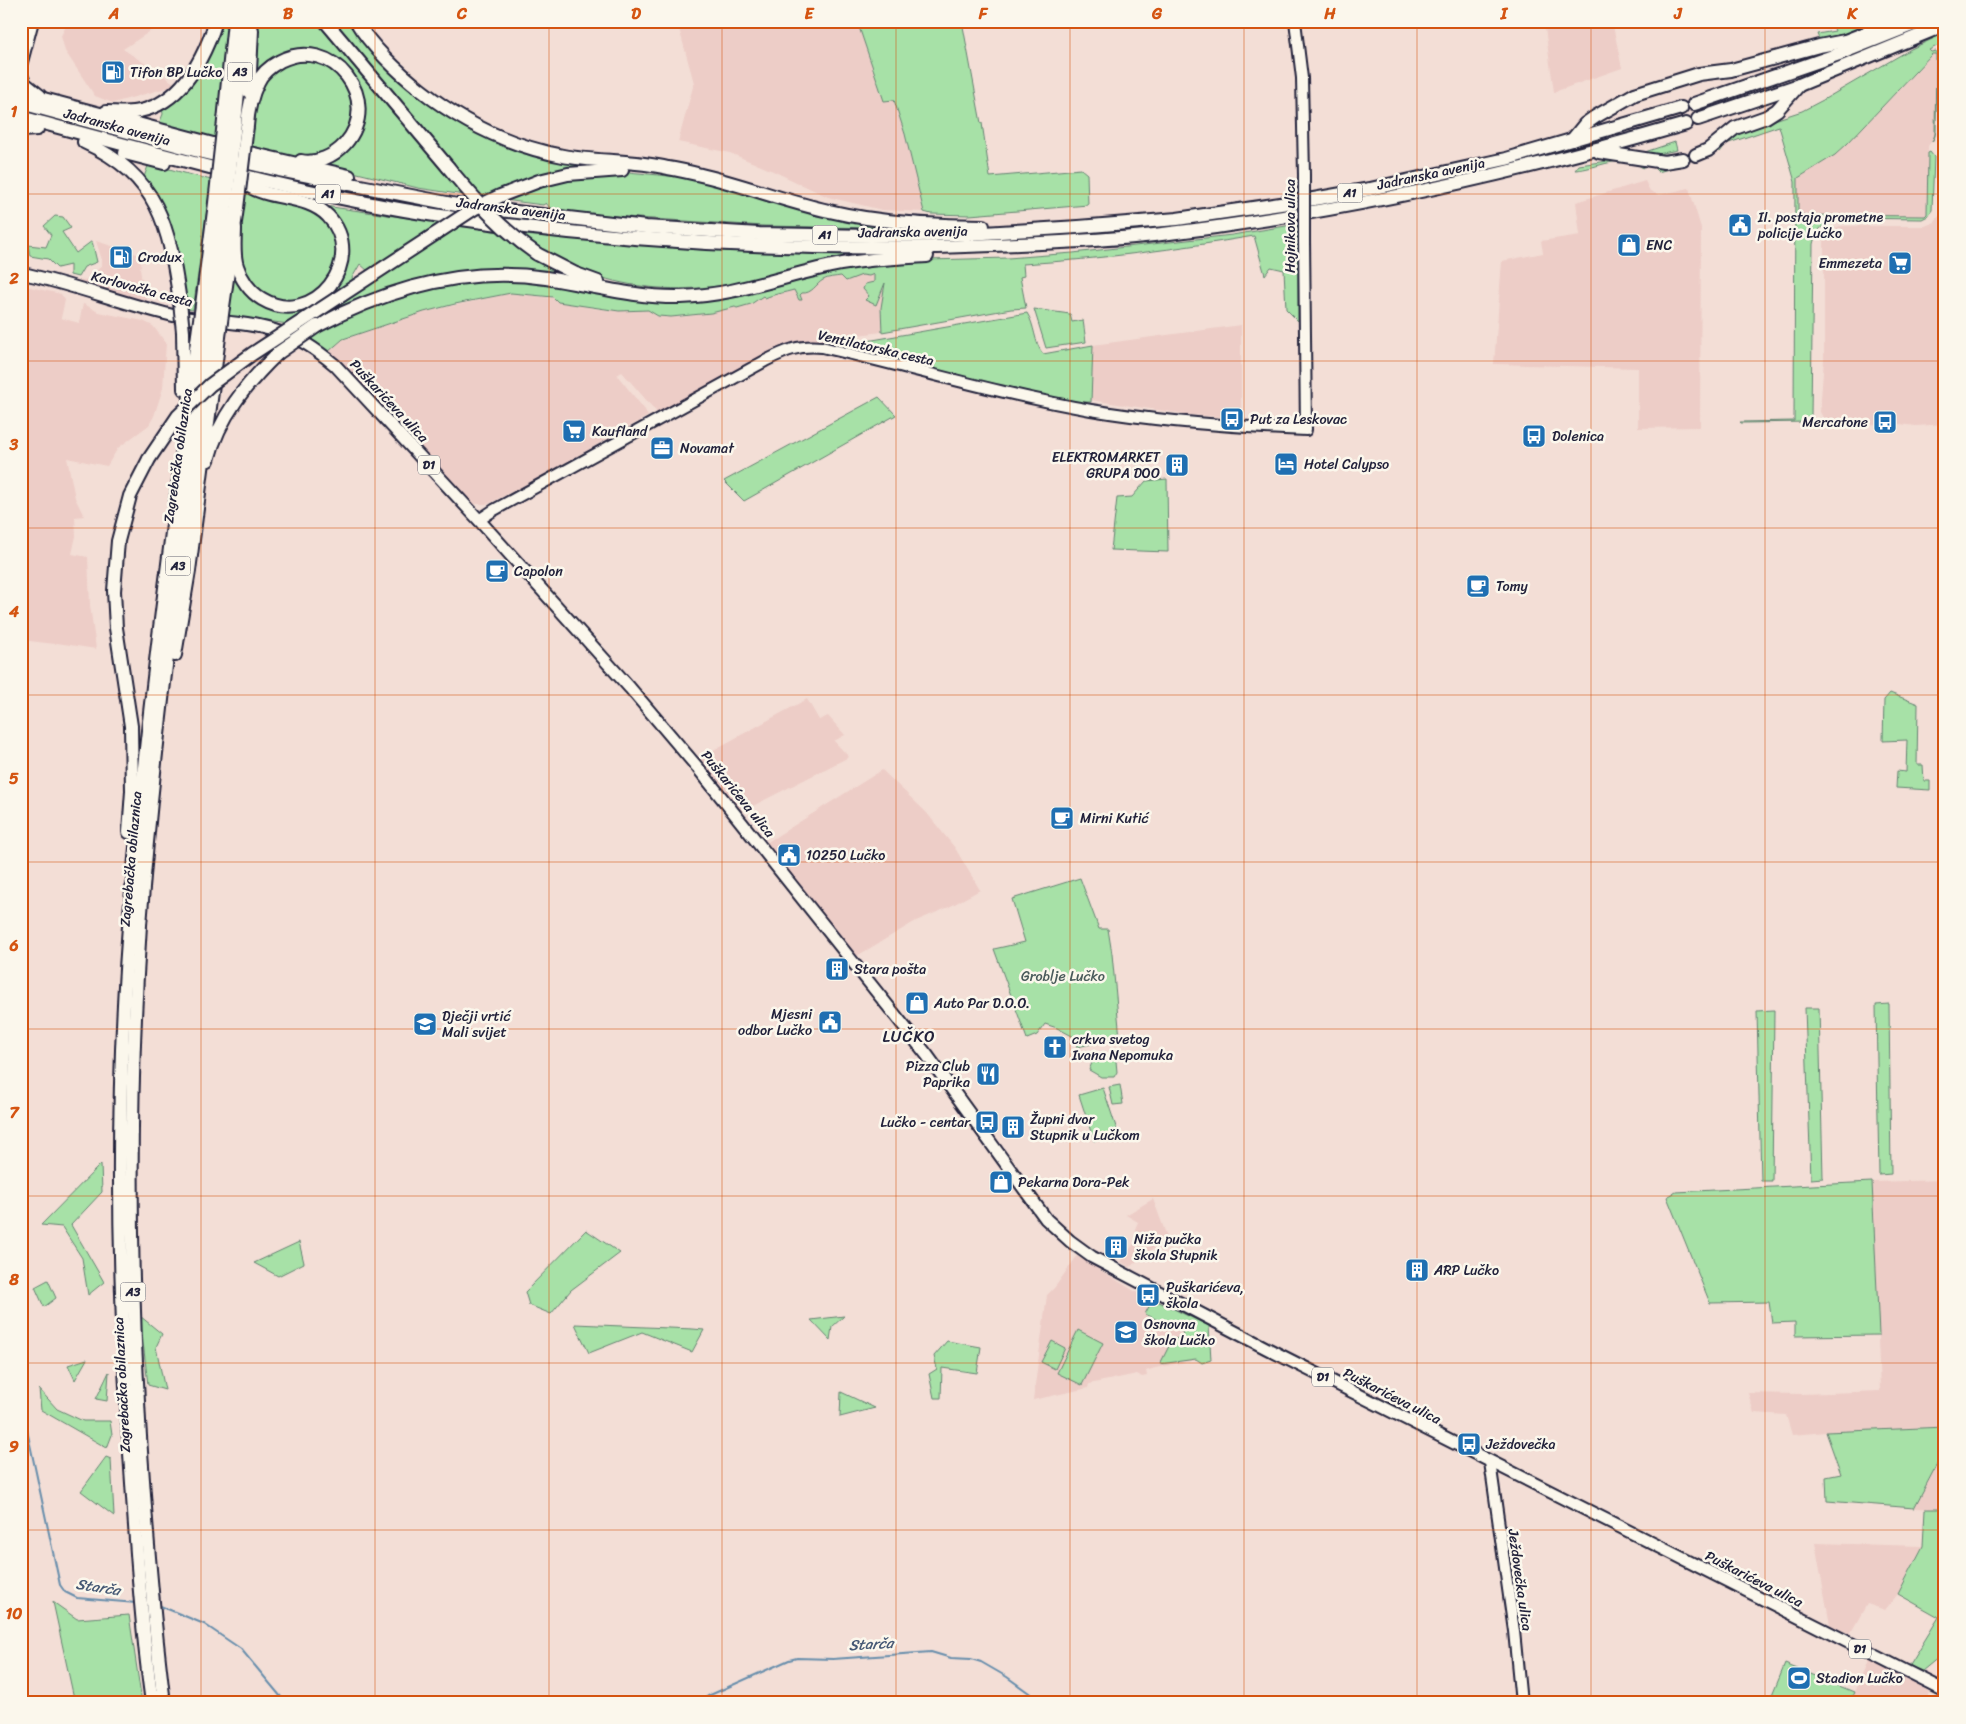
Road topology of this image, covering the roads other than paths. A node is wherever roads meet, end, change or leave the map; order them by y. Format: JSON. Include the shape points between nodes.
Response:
{"nodes":[{"id":1,"x":32,"y":21,"type":"edge"},
{"id":2,"x":216,"y":21,"type":"edge"},
{"id":3,"x":234,"y":21,"type":"edge"},
{"id":4,"x":245,"y":21,"type":"edge"},
{"id":5,"x":252,"y":21,"type":"edge"},
{"id":6,"x":325,"y":21,"type":"edge"},
{"id":7,"x":356,"y":21,"type":"edge"},
{"id":8,"x":1295,"y":21,"type":"edge"},
{"id":9,"x":1896,"y":21,"type":"edge"},
{"id":10,"x":1922,"y":21,"type":"edge"},
{"id":11,"x":1945,"y":25,"type":"edge"},
{"id":12,"x":21,"y":62,"type":"edge"},
{"id":13,"x":21,"y":76,"type":"edge"},
{"id":14,"x":1799,"y":84,"type":"junction"},
{"id":15,"x":21,"y":93,"type":"edge"},
{"id":16,"x":46,"y":100,"type":"junction"},
{"id":17,"x":21,"y":103,"type":"edge"},
{"id":18,"x":1694,"y":104,"type":"dead end"},
{"id":19,"x":1681,"y":108,"type":"dead end"},
{"id":20,"x":87,"y":112,"type":"junction"},
{"id":21,"x":248,"y":112,"type":"junction"},
{"id":22,"x":21,"y":117,"type":"edge"},
{"id":23,"x":1698,"y":119,"type":"dead end"},
{"id":24,"x":235,"y":123,"type":"junction"},
{"id":25,"x":1686,"y":124,"type":"dead end"},
{"id":26,"x":21,"y":126,"type":"edge"},
{"id":27,"x":36,"y":129,"type":"junction"},
{"id":28,"x":21,"y":130,"type":"edge"},
{"id":29,"x":1572,"y":140,"type":"junction"},
{"id":30,"x":84,"y":142,"type":"junction"},
{"id":31,"x":152,"y":145,"type":"junction"},
{"id":32,"x":228,"y":148,"type":"junction"},
{"id":33,"x":1592,"y":151,"type":"junction"},
{"id":34,"x":1696,"y":155,"type":"dead end"},
{"id":35,"x":1683,"y":159,"type":"dead end"},
{"id":36,"x":682,"y":172,"type":"junction"},
{"id":37,"x":247,"y":185,"type":"junction"},
{"id":38,"x":226,"y":205,"type":"junction"},
{"id":39,"x":572,"y":219,"type":"junction"},
{"id":40,"x":1078,"y":227,"type":"junction"},
{"id":41,"x":235,"y":228,"type":"junction"},
{"id":42,"x":574,"y":232,"type":"junction"},
{"id":43,"x":1151,"y":236,"type":"junction"},
{"id":44,"x":21,"y":273,"type":"edge"},
{"id":45,"x":657,"y":296,"type":"junction"},
{"id":46,"x":212,"y":306,"type":"junction"},
{"id":47,"x":209,"y":335,"type":"junction"},
{"id":48,"x":312,"y":347,"type":"joint"},
{"id":49,"x":1306,"y":430,"type":"joint"},
{"id":50,"x":181,"y":463,"type":"junction"},
{"id":51,"x":198,"y":501,"type":"junction"},
{"id":52,"x":480,"y":520,"type":"junction"},
{"id":53,"x":151,"y":797,"type":"junction"},
{"id":54,"x":130,"y":905,"type":"junction"},
{"id":55,"x":1490,"y":1462,"type":"junction"},
{"id":56,"x":146,"y":1593,"type":"junction"},
{"id":57,"x":148,"y":1621,"type":"junction"},
{"id":58,"x":1945,"y":1691,"type":"edge"},
{"id":59,"x":152,"y":1703,"type":"edge"},
{"id":60,"x":164,"y":1703,"type":"edge"},
{"id":61,"x":1521,"y":1703,"type":"edge"}],
"edges":[{"from":1,"to":12,"type":"highway"},
{"from":2,"to":20,"type":"highway","via":[[199,64],[173,95],[159,104],[134,112]]},
{"from":3,"to":24,"type":"highway","name":"Zagrebačka obilaznica","number":"A3"},
{"from":4,"to":24,"type":"highway","name":"Zagrebačka obilaznica","number":"A3"},
{"from":5,"to":21,"type":"highway"},
{"from":6,"to":45,"type":"highway","bridge":true,"via":[[490,217],[505,230],[537,254],[589,279]]},
{"from":7,"to":36,"type":"highway","via":[[388,61],[410,82],[443,108],[479,128],[539,150],[586,159],[668,167]]},
{"from":8,"to":49,"type":"main road","name":"Hojnikova ulica","bridge":true,"via":[[1302,78]]},
{"from":9,"to":29,"type":"highway","via":[[1845,41],[1731,70],[1699,74],[1635,94],[1585,124]]},
{"from":10,"to":18,"type":"highway"},
{"from":11,"to":14,"type":"highway"},
{"from":13,"to":16,"type":"highway","via":[[28,87]]},
{"from":14,"to":23,"type":"highway"},
{"from":14,"to":34,"type":"highway","via":[[1777,110],[1735,128],[1708,150]]},
{"from":15,"to":16,"type":"highway"},
{"from":16,"to":20,"type":"highway"},
{"from":17,"to":31,"type":"highway","name":"Jadranska avenija","number":"A1"},
{"from":19,"to":29,"type":"highway","name":"Jadranska avenija"},
{"from":20,"to":31,"type":"highway"},
{"from":21,"to":24,"type":"highway"},
{"from":21,"to":32,"type":"highway","via":[[259,80],[266,71],[288,57],[303,55],[320,57],[338,66],[353,86],[358,106],[358,117],[345,143],[334,153],[315,161],[304,162]]},
{"from":22,"to":31,"type":"highway","name":"Jadranska avenija","number":"A1"},
{"from":24,"to":38,"type":"highway","bridge":true},
{"from":24,"to":38,"type":"highway","name":"Zagrebačka obilaznica","number":"A3","bridge":true},
{"from":25,"to":33,"type":"highway","name":"Jadranska avenija","number":"A1"},
{"from":26,"to":27,"type":"highway"},
{"from":27,"to":28,"type":"highway"},
{"from":27,"to":30,"type":"highway"},
{"from":29,"to":40,"type":"highway","name":"Jadranska avenija","number":"A1","via":[[1379,188],[1177,219]]},
{"from":30,"to":31,"type":"highway"},
{"from":30,"to":50,"type":"highway","bridge":true,"via":[[106,153],[140,180],[150,193],[162,222],[176,273],[183,332],[184,391],[176,452]]},
{"from":31,"to":32,"type":"highway"},
{"from":31,"to":37,"type":"highway"},
{"from":31,"to":39,"type":"highway","name":"Jadranska avenija","number":"A1","via":[[420,199]]},
{"from":31,"to":42,"type":"highway","name":"Jadranska avenija","number":"A1","via":[[280,184],[476,221]]},
{"from":32,"to":39,"type":"highway","via":[[408,188],[544,210]]},
{"from":33,"to":35,"type":"highway","via":[[1664,162]]},
{"from":33,"to":43,"type":"highway","name":"Jadranska avenija","number":"A1","via":[[1460,184],[1337,208]]},
{"from":36,"to":40,"type":"highway","via":[[731,182],[856,217],[918,225]]},
{"from":36,"to":54,"type":"highway","bridge":true,"via":[[615,170],[568,174],[539,181],[475,208],[252,354],[210,385],[178,416],[149,459],[130,496],[118,541],[114,591],[116,628],[131,726],[132,791],[125,890]]},
{"from":37,"to":41,"type":"highway","via":[[302,201],[328,216],[341,240],[343,253],[338,273],[318,298],[306,303],[284,306],[266,301],[250,289],[237,267]]},
{"from":37,"to":42,"type":"highway","via":[[429,219],[550,235]]},
{"from":38,"to":41,"type":"highway"},
{"from":38,"to":46,"type":"highway","name":"Zagrebačka obilaznica","number":"A3"},
{"from":39,"to":40,"type":"highway","name":"Jadranska avenija","number":"A1","via":[[646,227],[778,234],[922,236]]},
{"from":41,"to":46,"type":"highway"},
{"from":42,"to":43,"type":"highway","name":"Jadranska avenija","number":"A1","via":[[670,242],[846,248],[972,247]]},
{"from":43,"to":45,"type":"highway","via":[[1100,247],[856,261],[747,288],[706,295]]},
{"from":44,"to":48,"type":"main road","name":"Karlovačka cesta","number":"D1","via":[[176,316],[275,330]]},
{"from":45,"to":51,"type":"highway","bridge":true,"via":[[544,278],[482,276],[436,281],[359,305],[317,326],[278,353],[246,387],[226,417],[210,453]]},
{"from":46,"to":47,"type":"highway","name":"Zagrebačka obilaznica","number":"A3","bridge":true},
{"from":46,"to":47,"type":"highway","bridge":true},
{"from":47,"to":50,"type":"highway","name":"Zagrebačka obilaznica","number":"A3"},
{"from":47,"to":51,"type":"highway"},
{"from":47,"to":53,"type":"highway","name":"Zagrebačka obilaznica","number":"A3","via":[[178,560]]},
{"from":48,"to":52,"type":"main road","name":"Puškarićeva ulica","number":"D1","via":[[352,383]]},
{"from":49,"to":52,"type":"main road","name":"Ventilatorska cesta","via":[[1213,424],[1092,410],[968,384],[826,348],[804,346],[786,350],[765,361]]},
{"from":50,"to":54,"type":"highway","name":"Zagrebačka obilaznica","number":"A3","via":[[152,682]]},
{"from":51,"to":53,"type":"highway","via":[[169,687],[161,769]]},
{"from":52,"to":55,"type":"main road","name":"Puškarićeva ulica","number":"D1","via":[[698,768],[927,1055],[1046,1219],[1094,1259]]},
{"from":53,"to":56,"type":"highway","name":"Zagrebačka obilaznica","number":"A3","via":[[137,991],[131,1214]]},
{"from":54,"to":56,"type":"highway","name":"Zagrebačka obilaznica","number":"A3","via":[[123,1036],[120,1212],[125,1398]]},
{"from":55,"to":58,"type":"main road","name":"Puškarićeva ulica","number":"D1"},
{"from":55,"to":61,"type":"main road","name":"Ježdovečka ulica"},
{"from":56,"to":57,"type":"highway","name":"Zagrebačka obilaznica","number":"A3"},
{"from":57,"to":59,"type":"highway","name":"Zagrebačka obilaznica","number":"A3"},
{"from":57,"to":60,"type":"highway","name":"Zagrebačka obilaznica","number":"A3"}]}
